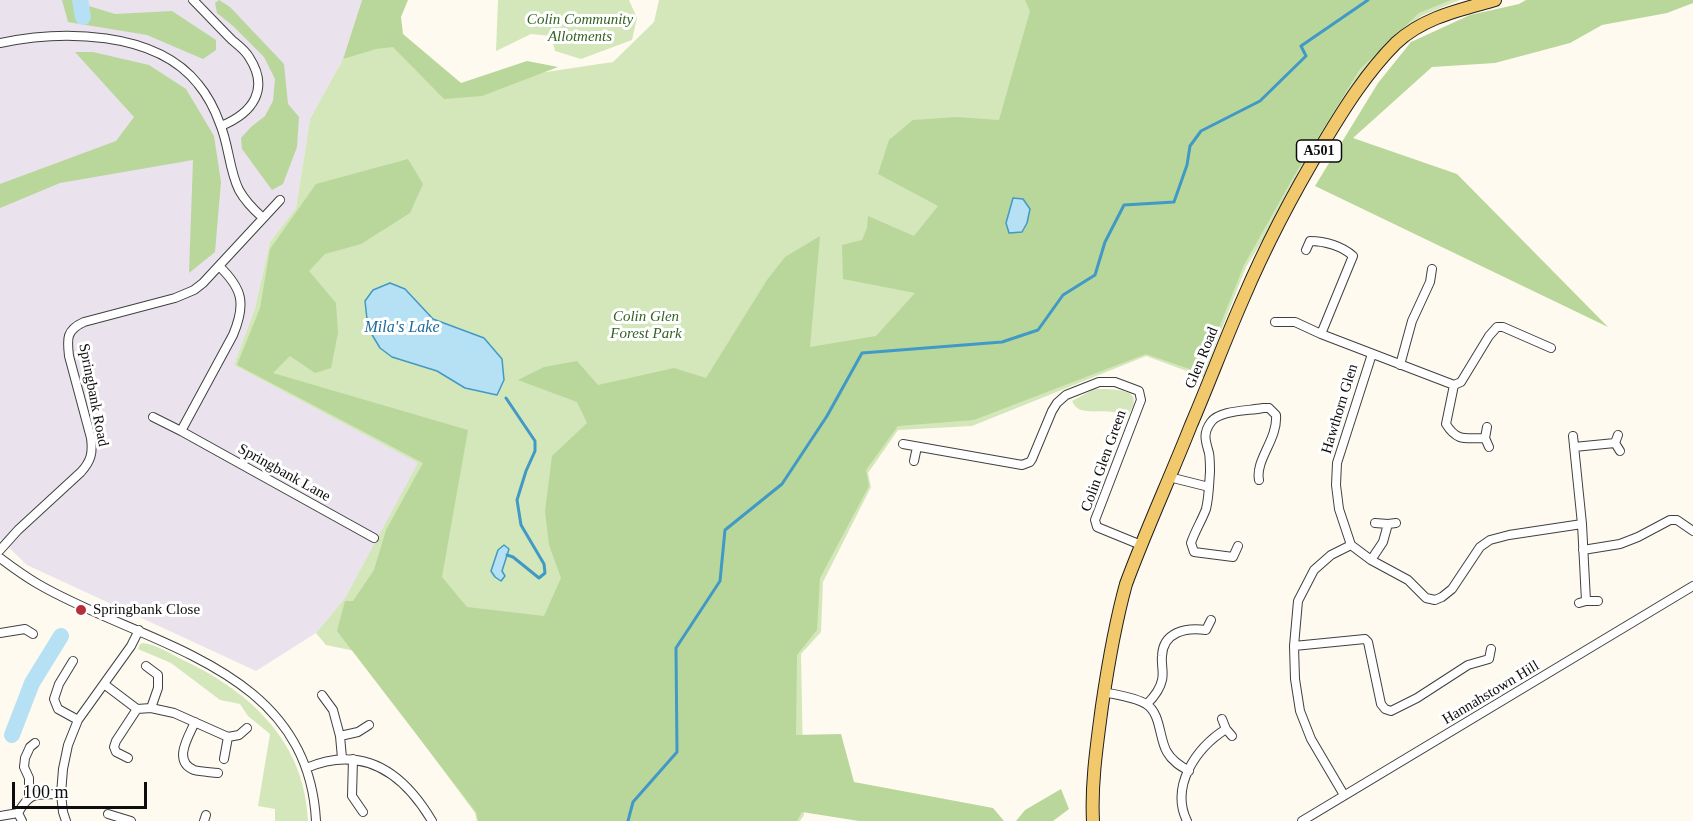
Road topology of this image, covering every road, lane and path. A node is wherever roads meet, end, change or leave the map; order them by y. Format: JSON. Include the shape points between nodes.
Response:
{"nodes":[{"id":1,"x":193,"y":0,"type":"edge"},
{"id":2,"x":1495,"y":0,"type":"edge"},
{"id":3,"x":0,"y":43,"type":"edge"},
{"id":4,"x":221,"y":126,"type":"junction"},
{"id":5,"x":280,"y":200,"type":"dead end"},
{"id":6,"x":263,"y":218,"type":"junction"},
{"id":7,"x":1306,"y":250,"type":"dead end"},
{"id":8,"x":219,"y":266,"type":"junction"},
{"id":9,"x":1432,"y":269,"type":"dead end"},
{"id":10,"x":1275,"y":322,"type":"dead end"},
{"id":11,"x":1321,"y":334,"type":"junction"},
{"id":12,"x":1551,"y":348,"type":"dead end"},
{"id":13,"x":1372,"y":354,"type":"junction"},
{"id":14,"x":1400,"y":365,"type":"junction"},
{"id":15,"x":1454,"y":385,"type":"junction"},
{"id":16,"x":153,"y":417,"type":"dead end"},
{"id":17,"x":1487,"y":428,"type":"dead end"},
{"id":18,"x":181,"y":431,"type":"junction"},
{"id":19,"x":1573,"y":436,"type":"dead end"},
{"id":20,"x":1485,"y":438,"type":"junction"},
{"id":21,"x":903,"y":444,"type":"dead end"},
{"id":22,"x":917,"y":447,"type":"junction"},
{"id":23,"x":1489,"y":447,"type":"dead end"},
{"id":24,"x":1574,"y":447,"type":"junction"},
{"id":25,"x":1620,"y":451,"type":"dead end"},
{"id":26,"x":914,"y":461,"type":"dead end"},
{"id":27,"x":1169,"y":477,"type":"junction"},
{"id":28,"x":1259,"y":480,"type":"dead end"},
{"id":29,"x":1209,"y":487,"type":"junction"},
{"id":30,"x":1375,"y":522,"type":"dead end"},
{"id":31,"x":1582,"y":524,"type":"junction"},
{"id":32,"x":1693,"y":531,"type":"edge"},
{"id":33,"x":374,"y":538,"type":"dead end"},
{"id":34,"x":1141,"y":544,"type":"junction"},
{"id":35,"x":1351,"y":545,"type":"junction"},
{"id":36,"x":1238,"y":546,"type":"dead end"},
{"id":37,"x":0,"y":550,"type":"edge"},
{"id":38,"x":1583,"y":550,"type":"junction"},
{"id":39,"x":0,"y":558,"type":"edge"},
{"id":40,"x":1371,"y":560,"type":"junction"},
{"id":41,"x":1693,"y":586,"type":"edge"},
{"id":42,"x":1598,"y":601,"type":"dead end"},
{"id":43,"x":1211,"y":620,"type":"dead end"},
{"id":44,"x":139,"y":630,"type":"junction"},
{"id":45,"x":0,"y":633,"type":"edge"},
{"id":46,"x":33,"y":634,"type":"dead end"},
{"id":47,"x":1294,"y":646,"type":"junction"},
{"id":48,"x":1491,"y":649,"type":"dead end"},
{"id":49,"x":73,"y":661,"type":"dead end"},
{"id":50,"x":146,"y":666,"type":"dead end"},
{"id":51,"x":104,"y":684,"type":"junction"},
{"id":52,"x":1104,"y":692,"type":"junction"},
{"id":53,"x":322,"y":695,"type":"dead end"},
{"id":54,"x":1147,"y":704,"type":"junction"},
{"id":55,"x":151,"y":708,"type":"junction"},
{"id":56,"x":137,"y":709,"type":"junction"},
{"id":57,"x":1222,"y":719,"type":"dead end"},
{"id":58,"x":78,"y":720,"type":"junction"},
{"id":59,"x":195,"y":722,"type":"junction"},
{"id":60,"x":369,"y":725,"type":"dead end"},
{"id":61,"x":247,"y":729,"type":"dead end"},
{"id":62,"x":1226,"y":729,"type":"junction"},
{"id":63,"x":340,"y":736,"type":"junction"},
{"id":64,"x":1232,"y":736,"type":"dead end"},
{"id":65,"x":228,"y":738,"type":"junction"},
{"id":66,"x":35,"y":743,"type":"dead end"},
{"id":67,"x":128,"y":758,"type":"dead end"},
{"id":68,"x":342,"y":758,"type":"junction"},
{"id":69,"x":224,"y":759,"type":"dead end"},
{"id":70,"x":353,"y":759,"type":"junction"},
{"id":71,"x":306,"y":768,"type":"junction"},
{"id":72,"x":1189,"y":771,"type":"junction"},
{"id":73,"x":218,"y":774,"type":"dead end"},
{"id":74,"x":61,"y":794,"type":"junction"},
{"id":75,"x":1344,"y":795,"type":"junction"},
{"id":76,"x":29,"y":796,"type":"junction"},
{"id":77,"x":363,"y":812,"type":"dead end"},
{"id":78,"x":18,"y":813,"type":"junction"},
{"id":79,"x":108,"y":814,"type":"dead end"},
{"id":80,"x":0,"y":816,"type":"edge"},
{"id":81,"x":22,"y":821,"type":"edge"},
{"id":82,"x":66,"y":821,"type":"edge"},
{"id":83,"x":131,"y":821,"type":"edge"},
{"id":84,"x":316,"y":821,"type":"edge"},
{"id":85,"x":432,"y":821,"type":"edge"},
{"id":86,"x":1093,"y":821,"type":"edge"},
{"id":87,"x":1187,"y":821,"type":"edge"},
{"id":88,"x":1302,"y":821,"type":"edge"}],
"edges":[{"from":1,"to":4,"type":"street","via":[[248,56],[258,77],[251,107]]},
{"from":2,"to":27,"type":"main road","name":"Glen Road","number":"A501","via":[[1441,15],[1413,30],[1384,57],[1352,97],[1306,172],[1258,264]]},
{"from":3,"to":4,"type":"street","via":[[76,35],[146,49],[176,64],[197,82]]},
{"from":4,"to":6,"type":"street","via":[[239,190]]},
{"from":5,"to":6,"type":"street","name":"Springbank Road"},
{"from":6,"to":8,"type":"street","name":"Springbank Road"},
{"from":7,"to":11,"type":"street","via":[[1310,241],[1320,241],[1353,256]]},
{"from":8,"to":18,"type":"street","via":[[237,286],[241,304],[238,322]]},
{"from":8,"to":37,"type":"street","name":"Springbank Road","via":[[185,294],[84,322],[72,329],[69,356],[91,438],[91,456],[87,466]]},
{"from":9,"to":14,"type":"street"},
{"from":10,"to":11,"type":"street","name":"Hawthorn Glen","via":[[1295,322]]},
{"from":11,"to":13,"type":"street","name":"Hawthorn Glen"},
{"from":12,"to":15,"type":"street","via":[[1497,327],[1461,382]]},
{"from":13,"to":14,"type":"street","name":"Hawthorn Glen"},
{"from":13,"to":35,"type":"street","name":"Hawthorn Glen","via":[[1337,463],[1339,510]]},
{"from":14,"to":15,"type":"street","name":"Hawthorn Glen"},
{"from":15,"to":20,"type":"street","via":[[1446,424],[1452,434],[1461,438]]},
{"from":16,"to":18,"type":"street","name":"Springbank Lane"},
{"from":17,"to":20,"type":"street"},
{"from":18,"to":33,"type":"street","name":"Springbank Lane"},
{"from":19,"to":24,"type":"street"},
{"from":20,"to":23,"type":"street"},
{"from":21,"to":22,"type":"street","name":"Colin Glen Green"},
{"from":22,"to":26,"type":"street"},
{"from":22,"to":34,"type":"street","name":"Colin Glen Green","via":[[1026,465],[1052,411],[1066,395],[1099,381],[1136,389],[1141,400],[1095,520],[1097,527]]},
{"from":24,"to":25,"type":"street","via":[[1617,439]]},
{"from":24,"to":31,"type":"street"},
{"from":27,"to":29,"type":"street"},
{"from":27,"to":34,"type":"main road","name":"Glen Road","number":"A501"},
{"from":28,"to":29,"type":"street","via":[[1258,473],[1277,423],[1269,408],[1228,413],[1210,423],[1205,435]]},
{"from":29,"to":36,"type":"street","via":[[1206,509],[1191,543],[1194,552],[1233,557]]},
{"from":30,"to":40,"type":"street","via":[[1392,523]]},
{"from":31,"to":38,"type":"street"},
{"from":31,"to":40,"type":"street","via":[[1490,540],[1480,547],[1452,589],[1435,600],[1425,598],[1408,580]]},
{"from":32,"to":38,"type":"street","via":[[1677,520],[1670,520],[1620,544]]},
{"from":34,"to":52,"type":"main road","name":"Glen Road","number":"A501","via":[[1118,611]]},
{"from":35,"to":40,"type":"street"},
{"from":35,"to":47,"type":"street","via":[[1314,570],[1298,601]]},
{"from":38,"to":42,"type":"street","via":[[1582,602]]},
{"from":39,"to":44,"type":"street","via":[[39,585]]},
{"from":41,"to":75,"type":"street","name":"Hannahstown Hill"},
{"from":43,"to":54,"type":"street","via":[[1206,630],[1188,628],[1167,641],[1162,653],[1163,679]]},
{"from":44,"to":51,"type":"street"},
{"from":44,"to":71,"type":"street","via":[[215,667],[251,693],[284,727]]},
{"from":45,"to":46,"type":"street","via":[[25,629]]},
{"from":47,"to":48,"type":"street","via":[[1365,639],[1382,704],[1391,711],[1468,665],[1489,659]]},
{"from":47,"to":75,"type":"street","via":[[1294,679],[1300,711],[1311,739]]},
{"from":49,"to":58,"type":"street","via":[[58,684],[54,699],[57,709]]},
{"from":50,"to":55,"type":"street","via":[[158,675],[159,681]]},
{"from":51,"to":56,"type":"street"},
{"from":51,"to":58,"type":"street"},
{"from":52,"to":54,"type":"street"},
{"from":52,"to":86,"type":"main road","name":"Glen Road","number":"A501","via":[[1094,768]]},
{"from":53,"to":63,"type":"street","via":[[333,710]]},
{"from":54,"to":72,"type":"street","via":[[1155,715],[1165,750]]},
{"from":55,"to":56,"type":"street"},
{"from":55,"to":59,"type":"street","via":[[174,712]]},
{"from":56,"to":67,"type":"street","via":[[114,747]]},
{"from":57,"to":62,"type":"street"},
{"from":58,"to":74,"type":"street","via":[[68,745]]},
{"from":59,"to":65,"type":"street"},
{"from":59,"to":73,"type":"street","via":[[184,747],[186,764],[193,770]]},
{"from":60,"to":63,"type":"street"},
{"from":61,"to":65,"type":"street"},
{"from":62,"to":64,"type":"street"},
{"from":62,"to":72,"type":"street","via":[[1209,740]]},
{"from":63,"to":68,"type":"street"},
{"from":65,"to":69,"type":"street"},
{"from":66,"to":76,"type":"street","via":[[24,767],[29,778]]},
{"from":68,"to":70,"type":"street"},
{"from":68,"to":71,"type":"street"},
{"from":70,"to":77,"type":"street","via":[[352,796]]},
{"from":70,"to":85,"type":"street","via":[[374,763],[391,773],[409,788]]},
{"from":71,"to":84,"type":"street"},
{"from":72,"to":87,"type":"street","via":[[1180,795]]},
{"from":74,"to":76,"type":"street"},
{"from":74,"to":82,"type":"street"},
{"from":75,"to":88,"type":"street","name":"Hannahstown Hill"},
{"from":76,"to":78,"type":"street"},
{"from":78,"to":80,"type":"street"},
{"from":78,"to":81,"type":"street"},
{"from":79,"to":83,"type":"street"}]}
